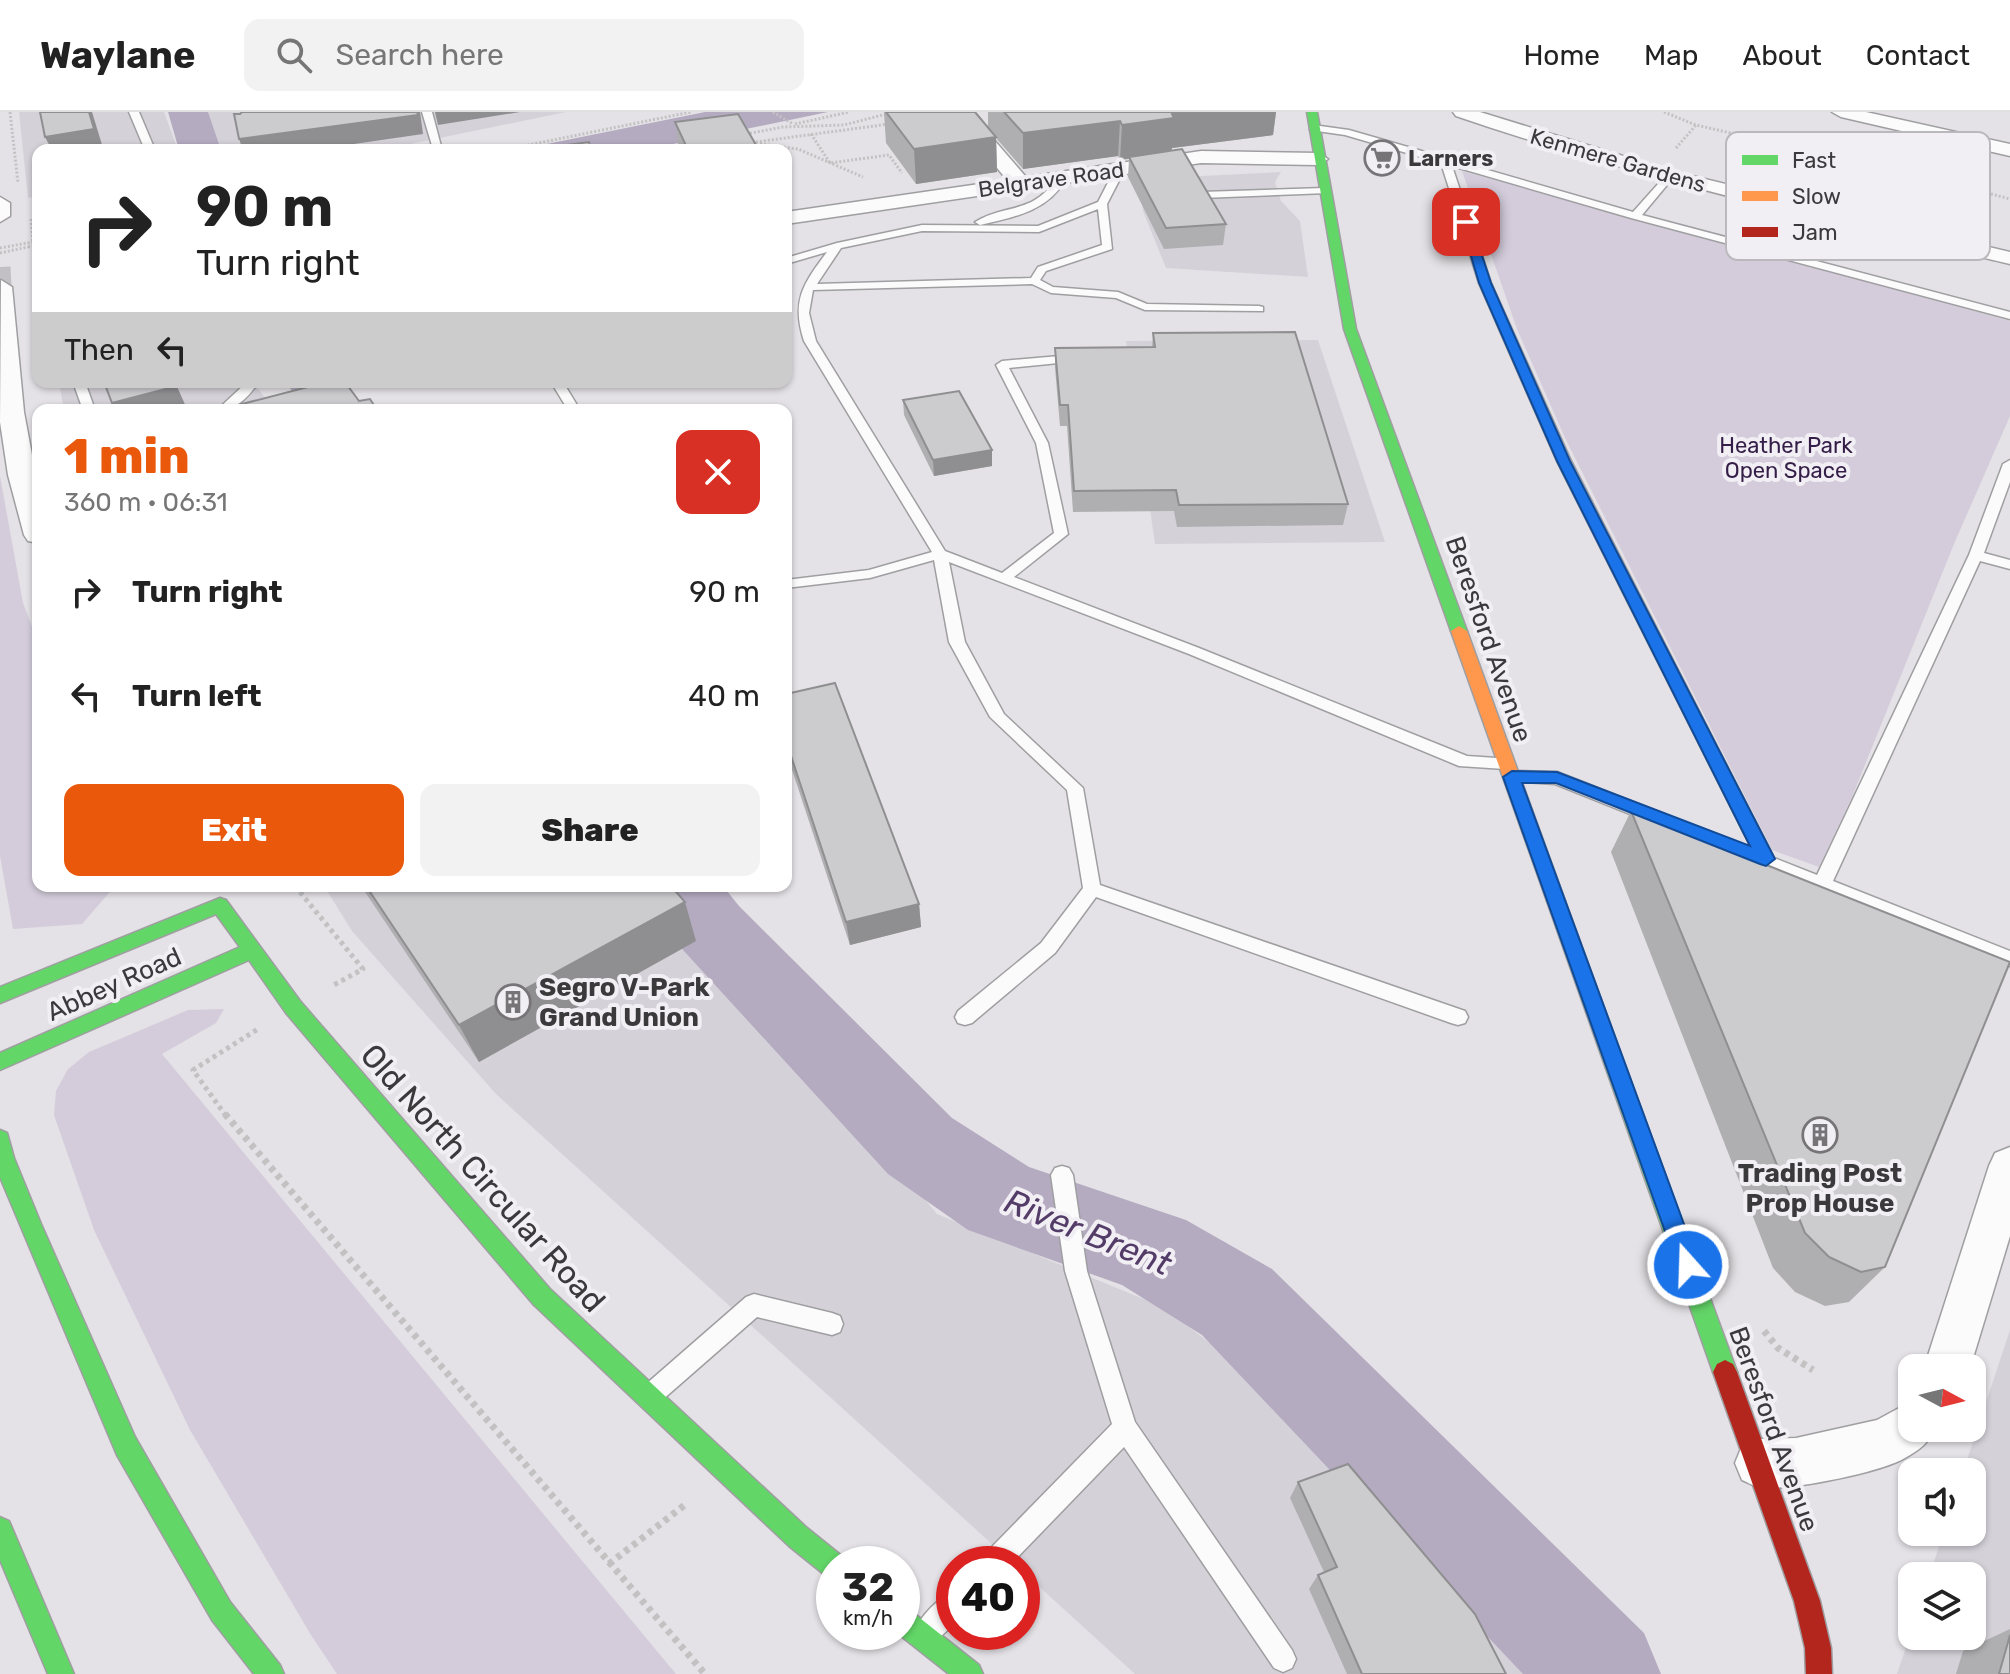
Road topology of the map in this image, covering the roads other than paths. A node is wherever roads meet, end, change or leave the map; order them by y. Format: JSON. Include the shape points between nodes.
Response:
{"nodes":[{"id":1,"x":134,"y":112,"type":"edge"},
{"id":2,"x":427,"y":112,"type":"edge"},
{"id":3,"x":960,"y":112,"type":"edge"},
{"id":4,"x":1462,"y":112,"type":"edge"},
{"id":5,"x":1841,"y":112,"type":"edge"},
{"id":6,"x":1313,"y":120,"type":"edge"},
{"id":7,"x":1930,"y":132,"type":"edge"},
{"id":8,"x":147,"y":144,"type":"edge"},
{"id":9,"x":437,"y":144,"type":"edge"},
{"id":10,"x":1990,"y":146,"type":"edge"},
{"id":11,"x":2010,"y":150,"type":"edge"},
{"id":12,"x":1318,"y":159,"type":"junction"},
{"id":13,"x":1446,"y":162,"type":"junction"},
{"id":14,"x":1120,"y":169,"type":"junction"},
{"id":15,"x":1669,"y":177,"type":"junction"},
{"id":16,"x":1061,"y":179,"type":"junction"},
{"id":17,"x":1021,"y":184,"type":"junction"},
{"id":18,"x":1324,"y":191,"type":"junction"},
{"id":19,"x":1726,"y":191,"type":"edge"},
{"id":20,"x":1201,"y":195,"type":"edge"},
{"id":21,"x":0,"y":203,"type":"edge"},
{"id":22,"x":1102,"y":204,"type":"junction"},
{"id":23,"x":0,"y":216,"type":"edge"},
{"id":24,"x":1635,"y":216,"type":"junction"},
{"id":25,"x":792,"y":217,"type":"edge"},
{"id":26,"x":954,"y":228,"type":"junction"},
{"id":27,"x":1726,"y":240,"type":"edge"},
{"id":28,"x":837,"y":246,"type":"junction"},
{"id":29,"x":1990,"y":253,"type":"edge"},
{"id":30,"x":2010,"y":258,"type":"edge"},
{"id":31,"x":792,"y":259,"type":"edge"},
{"id":32,"x":1800,"y":260,"type":"edge"},
{"id":33,"x":1034,"y":281,"type":"junction"},
{"id":34,"x":1,"y":287,"type":"edge"},
{"id":35,"x":811,"y":287,"type":"junction"},
{"id":36,"x":1259,"y":309,"type":"dead end"},
{"id":37,"x":2010,"y":316,"type":"edge"},
{"id":38,"x":1082,"y":356,"type":"edge"},
{"id":39,"x":248,"y":388,"type":"edge"},
{"id":40,"x":231,"y":404,"type":"edge"},
{"id":41,"x":2010,"y":464,"type":"edge"},
{"id":42,"x":30,"y":469,"type":"edge"},
{"id":43,"x":32,"y":517,"type":"edge"},
{"id":44,"x":940,"y":554,"type":"junction"},
{"id":45,"x":1976,"y":555,"type":"junction"},
{"id":46,"x":2010,"y":565,"type":"edge"},
{"id":47,"x":1004,"y":578,"type":"junction"},
{"id":48,"x":792,"y":583,"type":"edge"},
{"id":49,"x":1508,"y":770,"type":"junction"},
{"id":50,"x":1766,"y":859,"type":"junction"},
{"id":51,"x":1823,"y":882,"type":"junction"},
{"id":52,"x":1092,"y":889,"type":"junction"},
{"id":53,"x":214,"y":896,"type":"edge"},
{"id":54,"x":250,"y":951,"type":"junction"},
{"id":55,"x":2010,"y":959,"type":"edge"},
{"id":56,"x":0,"y":995,"type":"edge"},
{"id":57,"x":965,"y":1017,"type":"dead end"},
{"id":58,"x":1458,"y":1017,"type":"dead end"},
{"id":59,"x":0,"y":1062,"type":"edge"},
{"id":60,"x":0,"y":1139,"type":"edge"},
{"id":61,"x":2010,"y":1166,"type":"edge"},
{"id":62,"x":1062,"y":1175,"type":"dead end"},
{"id":63,"x":832,"y":1324,"type":"dead end"},
{"id":64,"x":1951,"y":1354,"type":"edge"},
{"id":65,"x":648,"y":1397,"type":"junction"},
{"id":66,"x":1125,"y":1428,"type":"junction"},
{"id":67,"x":1898,"y":1435,"type":"edge"},
{"id":68,"x":1759,"y":1463,"type":"junction"},
{"id":69,"x":0,"y":1530,"type":"edge"},
{"id":70,"x":1010,"y":1546,"type":"edge"},
{"id":71,"x":816,"y":1552,"type":"edge"},
{"id":72,"x":936,"y":1624,"type":"edge"},
{"id":73,"x":920,"y":1635,"type":"edge"},
{"id":74,"x":923,"y":1637,"type":"junction"},
{"id":75,"x":1283,"y":1659,"type":"dead end"},
{"id":76,"x":61,"y":1674,"type":"edge"},
{"id":77,"x":271,"y":1674,"type":"edge"},
{"id":78,"x":970,"y":1674,"type":"edge"},
{"id":79,"x":1819,"y":1674,"type":"edge"}],
"edges":[{"from":1,"to":8,"type":"lane"},
{"from":2,"to":9,"type":"lane"},
{"from":3,"to":17,"type":"street"},
{"from":4,"to":15,"type":"street","name":"Kenmere Gardens"},
{"from":5,"to":7,"type":"street"},
{"from":6,"to":12,"type":"main road","name":"Beresford Avenue"},
{"from":6,"to":13,"type":"lane"},
{"from":10,"to":11,"type":"street"},
{"from":12,"to":14,"type":"street","name":"Belgrave Road","via":[[1219,156]]},
{"from":12,"to":18,"type":"main road","name":"Beresford Avenue"},
{"from":13,"to":24,"type":"lane"},
{"from":13,"to":50,"type":"lane","via":[[1485,283],[1564,461]]},
{"from":14,"to":16,"type":"street","name":"Belgrave Road"},
{"from":14,"to":22,"type":"lane"},
{"from":15,"to":19,"type":"street","name":"Kenmere Gardens"},
{"from":15,"to":24,"type":"lane"},
{"from":16,"to":17,"type":"street","name":"Belgrave Road"},
{"from":16,"to":26,"type":"lane","via":[[1054,195],[1026,210]]},
{"from":17,"to":25,"type":"street","name":"Belgrave Road"},
{"from":18,"to":20,"type":"lane"},
{"from":18,"to":49,"type":"main road","name":"Beresford Avenue","via":[[1350,329]]},
{"from":21,"to":23,"type":"street"},
{"from":22,"to":26,"type":"lane","via":[[1039,229]]},
{"from":22,"to":33,"type":"lane","via":[[1108,247],[1042,269]]},
{"from":24,"to":27,"type":"lane"},
{"from":26,"to":28,"type":"lane","via":[[922,228]]},
{"from":28,"to":31,"type":"lane"},
{"from":28,"to":35,"type":"lane"},
{"from":29,"to":30,"type":"street","name":"Kenmere Gardens"},
{"from":32,"to":37,"type":"lane"},
{"from":33,"to":35,"type":"lane"},
{"from":33,"to":36,"type":"lane","via":[[1051,290],[1118,295],[1145,307]]},
{"from":34,"to":42,"type":"street","via":[[5,352]]},
{"from":35,"to":44,"type":"lane","via":[[801,304],[810,341]]},
{"from":38,"to":47,"type":"lane","via":[[1002,365],[1042,443],[1061,534]]},
{"from":39,"to":40,"type":"lane"},
{"from":41,"to":45,"type":"lane"},
{"from":42,"to":43,"type":"street","via":[[23,491]]},
{"from":44,"to":47,"type":"lane"},
{"from":44,"to":48,"type":"lane","via":[[870,574]]},
{"from":44,"to":52,"type":"lane","via":[[957,642],[998,717],[1075,788]]},
{"from":45,"to":46,"type":"lane"},
{"from":45,"to":51,"type":"lane"},
{"from":47,"to":49,"type":"lane","via":[[1465,762]]},
{"from":49,"to":50,"type":"lane","via":[[1557,778]]},
{"from":49,"to":68,"type":"main road","name":"Beresford Avenue"},
{"from":50,"to":51,"type":"lane"},
{"from":51,"to":55,"type":"lane"},
{"from":52,"to":57,"type":"lane","via":[[1048,948]]},
{"from":52,"to":58,"type":"lane"},
{"from":53,"to":54,"type":"main road","name":"Old North Circular Road"},
{"from":53,"to":56,"type":"main road","name":"Abbey Road"},
{"from":54,"to":59,"type":"main road","name":"Abbey Road"},
{"from":54,"to":65,"type":"main road","name":"Old North Circular Road","via":[[542,1297]]},
{"from":60,"to":77,"type":"main road","via":[[30,1224],[126,1446],[221,1611]]},
{"from":61,"to":64,"type":"street"},
{"from":62,"to":66,"type":"lane","via":[[1076,1271]]},
{"from":63,"to":65,"type":"lane","via":[[754,1305]]},
{"from":65,"to":71,"type":"main road","name":"Old North Circular Road"},
{"from":66,"to":70,"type":"lane"},
{"from":66,"to":75,"type":"lane"},
{"from":67,"to":68,"type":"street","via":[[1887,1442],[1796,1462]]},
{"from":68,"to":79,"type":"main road","name":"Beresford Avenue","via":[[1807,1601]]},
{"from":69,"to":76,"type":"main road"},
{"from":72,"to":74,"type":"lane"},
{"from":73,"to":74,"type":"main road"},
{"from":74,"to":78,"type":"main road"}]}
